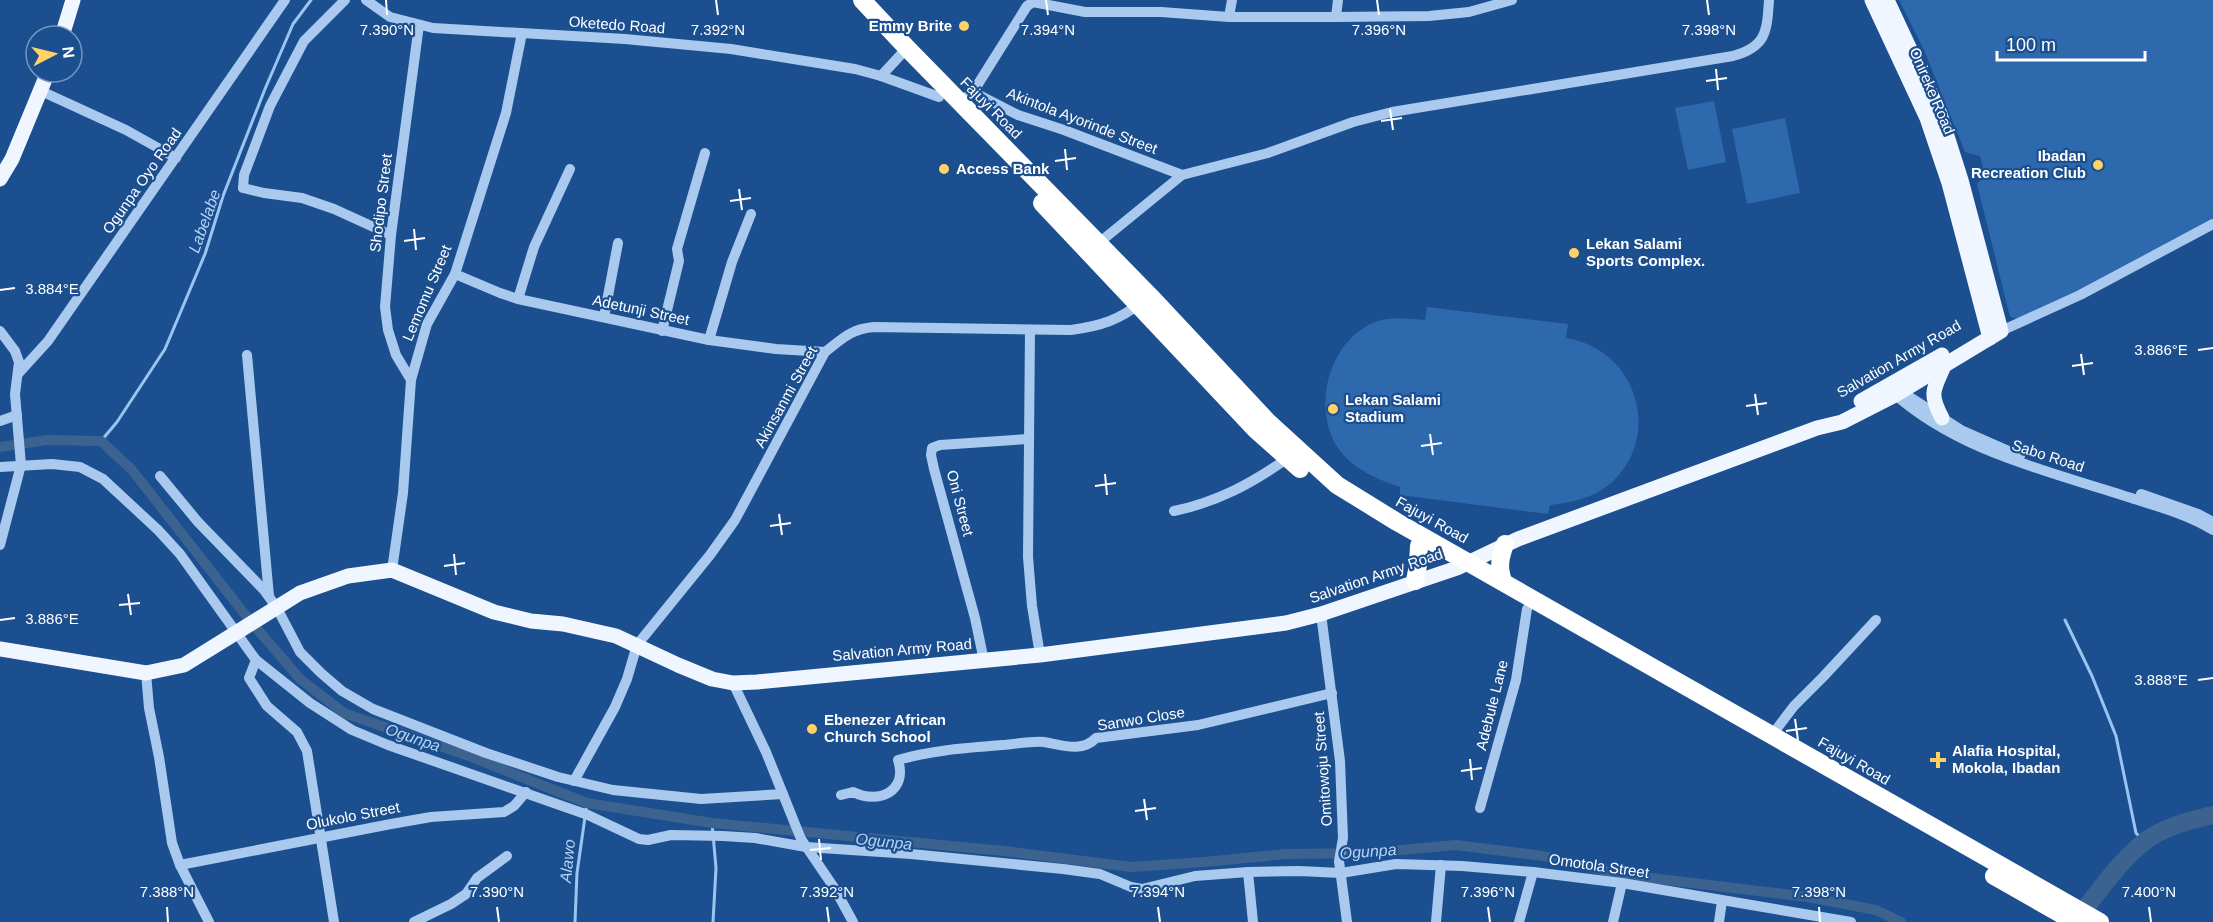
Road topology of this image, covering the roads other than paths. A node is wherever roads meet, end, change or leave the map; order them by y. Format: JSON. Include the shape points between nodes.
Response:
{"nodes":[{"id":1,"x":73,"y":0,"type":"edge"},
{"id":2,"x":285,"y":0,"type":"edge"},
{"id":3,"x":345,"y":0,"type":"edge"},
{"id":4,"x":366,"y":0,"type":"edge"},
{"id":5,"x":848,"y":0,"type":"edge"},
{"id":6,"x":862,"y":0,"type":"edge"},
{"id":7,"x":1232,"y":0,"type":"edge"},
{"id":8,"x":1338,"y":0,"type":"edge"},
{"id":9,"x":1512,"y":0,"type":"edge"},
{"id":10,"x":1769,"y":0,"type":"edge"},
{"id":11,"x":1872,"y":0,"type":"edge"},
{"id":12,"x":1887,"y":0,"type":"edge"},
{"id":13,"x":1229,"y":17,"type":"junction"},
{"id":14,"x":1336,"y":17,"type":"junction"},
{"id":15,"x":66,"y":24,"type":"edge"},
{"id":16,"x":419,"y":25,"type":"junction"},
{"id":17,"x":522,"y":33,"type":"junction"},
{"id":18,"x":904,"y":52,"type":"junction"},
{"id":19,"x":881,"y":76,"type":"junction"},
{"id":20,"x":44,"y":84,"type":"edge"},
{"id":21,"x":41,"y":91,"type":"junction"},
{"id":22,"x":939,"y":97,"type":"junction"},
{"id":23,"x":966,"y":97,"type":"junction"},
{"id":24,"x":705,"y":153,"type":"dead end"},
{"id":25,"x":176,"y":158,"type":"junction"},
{"id":26,"x":570,"y":169,"type":"dead end"},
{"id":27,"x":1182,"y":175,"type":"junction"},
{"id":28,"x":0,"y":179,"type":"edge"},
{"id":29,"x":751,"y":214,"type":"dead end"},
{"id":30,"x":2213,"y":224,"type":"edge"},
{"id":31,"x":392,"y":235,"type":"junction"},
{"id":32,"x":618,"y":243,"type":"dead end"},
{"id":33,"x":1093,"y":248,"type":"junction"},
{"id":34,"x":455,"y":273,"type":"junction"},
{"id":35,"x":518,"y":299,"type":"junction"},
{"id":36,"x":1144,"y":300,"type":"junction"},
{"id":37,"x":604,"y":317,"type":"junction"},
{"id":38,"x":1030,"y":330,"type":"junction"},
{"id":39,"x":1994,"y":330,"type":"junction"},
{"id":40,"x":0,"y":331,"type":"edge"},
{"id":41,"x":662,"y":331,"type":"junction"},
{"id":42,"x":709,"y":340,"type":"junction"},
{"id":43,"x":825,"y":352,"type":"junction"},
{"id":44,"x":247,"y":355,"type":"dead end"},
{"id":45,"x":1944,"y":366,"type":"junction"},
{"id":46,"x":18,"y":374,"type":"junction"},
{"id":47,"x":411,"y":380,"type":"junction"},
{"id":48,"x":1894,"y":388,"type":"junction"},
{"id":49,"x":1942,"y":418,"type":"junction"},
{"id":50,"x":17,"y":419,"type":"junction"},
{"id":51,"x":0,"y":421,"type":"edge"},
{"id":52,"x":1029,"y":439,"type":"junction"},
{"id":53,"x":1288,"y":458,"type":"junction"},
{"id":54,"x":20,"y":461,"type":"junction"},
{"id":55,"x":0,"y":467,"type":"edge"},
{"id":56,"x":160,"y":476,"type":"dead end"},
{"id":57,"x":1174,"y":511,"type":"dead end"},
{"id":58,"x":2213,"y":522,"type":"edge"},
{"id":59,"x":2213,"y":530,"type":"edge"},
{"id":60,"x":1504,"y":544,"type":"junction"},
{"id":61,"x":0,"y":545,"type":"edge"},
{"id":62,"x":1419,"y":546,"type":"junction"},
{"id":63,"x":1464,"y":565,"type":"junction"},
{"id":64,"x":392,"y":570,"type":"junction"},
{"id":65,"x":1414,"y":581,"type":"junction"},
{"id":66,"x":1503,"y":581,"type":"junction"},
{"id":67,"x":271,"y":606,"type":"junction"},
{"id":68,"x":1527,"y":609,"type":"junction"},
{"id":69,"x":1320,"y":614,"type":"junction"},
{"id":70,"x":1876,"y":620,"type":"dead end"},
{"id":71,"x":239,"y":631,"type":"junction"},
{"id":72,"x":636,"y":645,"type":"junction"},
{"id":73,"x":0,"y":649,"type":"edge"},
{"id":74,"x":1040,"y":655,"type":"junction"},
{"id":75,"x":256,"y":660,"type":"junction"},
{"id":76,"x":984,"y":661,"type":"junction"},
{"id":77,"x":146,"y":673,"type":"junction"},
{"id":78,"x":734,"y":682,"type":"junction"},
{"id":79,"x":1332,"y":693,"type":"junction"},
{"id":80,"x":1773,"y":735,"type":"junction"},
{"id":81,"x":574,"y":781,"type":"junction"},
{"id":82,"x":526,"y":792,"type":"junction"},
{"id":83,"x":783,"y":794,"type":"junction"},
{"id":84,"x":841,"y":795,"type":"dead end"},
{"id":85,"x":1480,"y":808,"type":"dead end"},
{"id":86,"x":321,"y":837,"type":"junction"},
{"id":87,"x":804,"y":843,"type":"junction"},
{"id":88,"x":507,"y":856,"type":"dead end"},
{"id":89,"x":180,"y":865,"type":"junction"},
{"id":90,"x":1441,"y":865,"type":"junction"},
{"id":91,"x":1340,"y":867,"type":"junction"},
{"id":92,"x":1248,"y":872,"type":"junction"},
{"id":93,"x":1533,"y":872,"type":"junction"},
{"id":94,"x":1622,"y":883,"type":"junction"},
{"id":95,"x":1722,"y":901,"type":"junction"},
{"id":96,"x":2083,"y":918,"type":"edge"},
{"id":97,"x":1817,"y":920,"type":"edge"},
{"id":98,"x":209,"y":922,"type":"edge"},
{"id":99,"x":334,"y":922,"type":"edge"},
{"id":100,"x":414,"y":922,"type":"edge"},
{"id":101,"x":853,"y":922,"type":"edge"},
{"id":102,"x":1253,"y":922,"type":"edge"},
{"id":103,"x":1347,"y":922,"type":"edge"},
{"id":104,"x":1436,"y":922,"type":"edge"},
{"id":105,"x":1519,"y":922,"type":"edge"},
{"id":106,"x":1613,"y":922,"type":"edge"},
{"id":107,"x":1719,"y":922,"type":"edge"},
{"id":108,"x":1851,"y":922,"type":"edge"}],
"edges":[{"from":1,"to":15,"type":"main road"},
{"from":2,"to":25,"type":"street","name":"Ogunpa Oyo Road"},
{"from":3,"to":31,"type":"street","via":[[304,41],[270,106],[244,175],[243,188],[302,198]]},
{"from":4,"to":16,"type":"street","name":"Oketedo Road","via":[[390,17]]},
{"from":5,"to":18,"type":"highway","name":"Fajuyi Road"},
{"from":6,"to":18,"type":"highway","name":"Fajuyi Road"},
{"from":7,"to":13,"type":"street"},
{"from":8,"to":14,"type":"street"},
{"from":9,"to":14,"type":"street","via":[[1469,12],[1429,16]]},
{"from":10,"to":27,"type":"street","via":[[1762,40],[1750,51],[1392,112],[1268,153]]},
{"from":11,"to":39,"type":"main road","name":"Onireke Road","via":[[1927,118]]},
{"from":12,"to":39,"type":"main road","name":"Onireke Road","via":[[1943,124],[1961,180]]},
{"from":13,"to":14,"type":"street"},
{"from":13,"to":23,"type":"street","via":[[1085,12],[1033,2]]},
{"from":16,"to":17,"type":"street","name":"Oketedo Road"},
{"from":16,"to":31,"type":"street","name":"Shodipo Street"},
{"from":17,"to":19,"type":"street","name":"Oketedo Road","via":[[731,49]]},
{"from":17,"to":34,"type":"street","name":"Lemomu Street","via":[[506,112]]},
{"from":18,"to":19,"type":"street"},
{"from":18,"to":22,"type":"highway","name":"Fajuyi Road"},
{"from":18,"to":23,"type":"highway","name":"Fajuyi Road"},
{"from":19,"to":22,"type":"street","name":"Oketedo Road"},
{"from":20,"to":21,"type":"main road"},
{"from":21,"to":25,"type":"street"},
{"from":21,"to":28,"type":"main road"},
{"from":22,"to":33,"type":"highway","name":"Fajuyi Road"},
{"from":23,"to":27,"type":"street","name":"Akintola Ayorinde Street"},
{"from":23,"to":33,"type":"highway","name":"Fajuyi Road"},
{"from":24,"to":41,"type":"street","via":[[677,249],[679,261]]},
{"from":25,"to":46,"type":"street","name":"Ogunpa Oyo Road","via":[[48,341]]},
{"from":26,"to":35,"type":"street","via":[[534,247]]},
{"from":27,"to":33,"type":"street"},
{"from":29,"to":42,"type":"street"},
{"from":30,"to":39,"type":"street","via":[[2032,319]]},
{"from":31,"to":47,"type":"street","name":"Shodipo Street","via":[[385,307],[396,355]]},
{"from":32,"to":37,"type":"street"},
{"from":33,"to":36,"type":"highway","name":"Fajuyi Road"},
{"from":34,"to":35,"type":"street","name":"Adetunji Street"},
{"from":34,"to":47,"type":"street","name":"Lemomu Street","via":[[427,324]]},
{"from":35,"to":37,"type":"street","name":"Adetunji Street"},
{"from":36,"to":38,"type":"street","name":"Akinsanmi Street","via":[[1127,315],[1092,327]]},
{"from":36,"to":53,"type":"highway","name":"Fajuyi Road","via":[[1256,430]]},
{"from":36,"to":63,"type":"highway","name":"Fajuyi Road","via":[[1337,485]]},
{"from":37,"to":41,"type":"street","name":"Adetunji Street"},
{"from":38,"to":43,"type":"street","name":"Akinsanmi Street","via":[[874,327],[857,329]]},
{"from":38,"to":52,"type":"street"},
{"from":39,"to":45,"type":"main road","name":"Salvation Army Road"},
{"from":39,"to":48,"type":"main road","name":"Salvation Army Road"},
{"from":40,"to":46,"type":"street","via":[[17,356]]},
{"from":41,"to":42,"type":"street","name":"Adetunji Street"},
{"from":42,"to":43,"type":"street","name":"Adetunji Street","via":[[776,350]]},
{"from":43,"to":72,"type":"street","name":"Akinsanmi Street","via":[[735,520]]},
{"from":44,"to":67,"type":"street"},
{"from":45,"to":48,"type":"main road","name":"Salvation Army Road"},
{"from":45,"to":49,"type":"main road","via":[[1933,401]]},
{"from":46,"to":50,"type":"street"},
{"from":47,"to":64,"type":"street","name":"Lemomu Street","via":[[403,493]]},
{"from":48,"to":49,"type":"street","name":"Sabo Road"},
{"from":48,"to":59,"type":"street","name":"Sabo Road","via":[[1928,420],[1987,451],[2160,507]]},
{"from":48,"to":60,"type":"main road","name":"Salvation Army Road","via":[[1817,428]]},
{"from":49,"to":58,"type":"street","name":"Sabo Road","via":[[2021,457],[2166,501]]},
{"from":50,"to":51,"type":"street"},
{"from":50,"to":54,"type":"street"},
{"from":52,"to":74,"type":"street","via":[[1028,557]]},
{"from":52,"to":76,"type":"street","name":"Oni Street","via":[[932,448],[934,469]]},
{"from":53,"to":57,"type":"street","via":[[1215,501]]},
{"from":53,"to":62,"type":"highway","name":"Fajuyi Road","via":[[1352,508]]},
{"from":54,"to":55,"type":"street","name":"Omotola Street"},
{"from":54,"to":61,"type":"street"},
{"from":54,"to":71,"type":"street","name":"Omotola Street","via":[[80,467],[103,479],[180,554]]},
{"from":56,"to":67,"type":"street"},
{"from":60,"to":63,"type":"main road","name":"Salvation Army Road"},
{"from":60,"to":66,"type":"highway","via":[[1499,561]]},
{"from":62,"to":63,"type":"highway","name":"Fajuyi Road"},
{"from":62,"to":65,"type":"highway"},
{"from":63,"to":65,"type":"main road","name":"Salvation Army Road"},
{"from":63,"to":66,"type":"highway","name":"Fajuyi Road"},
{"from":63,"to":68,"type":"highway","name":"Fajuyi Road"},
{"from":64,"to":67,"type":"main road","via":[[338,579]]},
{"from":64,"to":72,"type":"main road","name":"Salvation Army Road","via":[[494,612],[589,628]]},
{"from":65,"to":69,"type":"main road","name":"Salvation Army Road"},
{"from":66,"to":80,"type":"highway","name":"Fajuyi Road"},
{"from":67,"to":71,"type":"main road"},
{"from":67,"to":81,"type":"street","via":[[300,652],[342,691],[425,730]]},
{"from":68,"to":85,"type":"street","name":"Adebule Lane","via":[[1516,680]]},
{"from":68,"to":96,"type":"highway","name":"Fajuyi Road"},
{"from":69,"to":74,"type":"main road","name":"Salvation Army Road","via":[[1253,628]]},
{"from":69,"to":79,"type":"street","name":"Omitowoju Street"},
{"from":70,"to":80,"type":"street","via":[[1794,706]]},
{"from":71,"to":75,"type":"street","name":"Omotola Street"},
{"from":71,"to":77,"type":"main road","via":[[184,665]]},
{"from":72,"to":78,"type":"main road","name":"Salvation Army Road","via":[[712,679]]},
{"from":72,"to":81,"type":"street","via":[[615,707]]},
{"from":73,"to":77,"type":"main road"},
{"from":74,"to":76,"type":"main road","name":"Salvation Army Road"},
{"from":75,"to":82,"type":"street","name":"Omotola Street","via":[[352,730]]},
{"from":75,"to":86,"type":"street","via":[[249,678],[257,693],[297,732],[308,751]]},
{"from":76,"to":78,"type":"main road","name":"Salvation Army Road"},
{"from":77,"to":89,"type":"street","via":[[172,843]]},
{"from":78,"to":83,"type":"street"},
{"from":79,"to":84,"type":"street","name":"Sanwo Close","via":[[1198,725],[1096,738],[1073,748],[1042,742],[919,754],[898,760],[902,772],[889,794]]},
{"from":79,"to":91,"type":"street","name":"Omitowoju Street","via":[[1340,761]]},
{"from":80,"to":96,"type":"highway","name":"Fajuyi Road"},
{"from":81,"to":83,"type":"street","via":[[613,790],[701,799]]},
{"from":82,"to":86,"type":"street","name":"Olukolo Street","via":[[504,812],[431,817]]},
{"from":82,"to":87,"type":"street","name":"Omotola Street","via":[[639,839],[713,836]]},
{"from":83,"to":87,"type":"street"},
{"from":86,"to":89,"type":"street","name":"Olukolo Street"},
{"from":86,"to":99,"type":"street"},
{"from":87,"to":92,"type":"street","name":"Omotola Street","via":[[1063,868],[1100,874],[1142,889],[1195,876]]},
{"from":87,"to":101,"type":"street"},
{"from":88,"to":100,"type":"street","via":[[477,878],[466,894]]},
{"from":89,"to":98,"type":"street"},
{"from":90,"to":91,"type":"street","name":"Omotola Street"},
{"from":90,"to":93,"type":"street","name":"Omotola Street"},
{"from":90,"to":104,"type":"street"},
{"from":91,"to":92,"type":"street","name":"Omotola Street"},
{"from":91,"to":103,"type":"street","name":"Omitowoju Street"},
{"from":92,"to":102,"type":"street"},
{"from":93,"to":94,"type":"street","name":"Omotola Street"},
{"from":93,"to":105,"type":"street"},
{"from":94,"to":95,"type":"street","name":"Omotola Street"},
{"from":94,"to":106,"type":"street"},
{"from":95,"to":97,"type":"street","name":"Omotola Street"},
{"from":95,"to":107,"type":"street"},
{"from":97,"to":108,"type":"street","name":"Omotola Street"}]}
